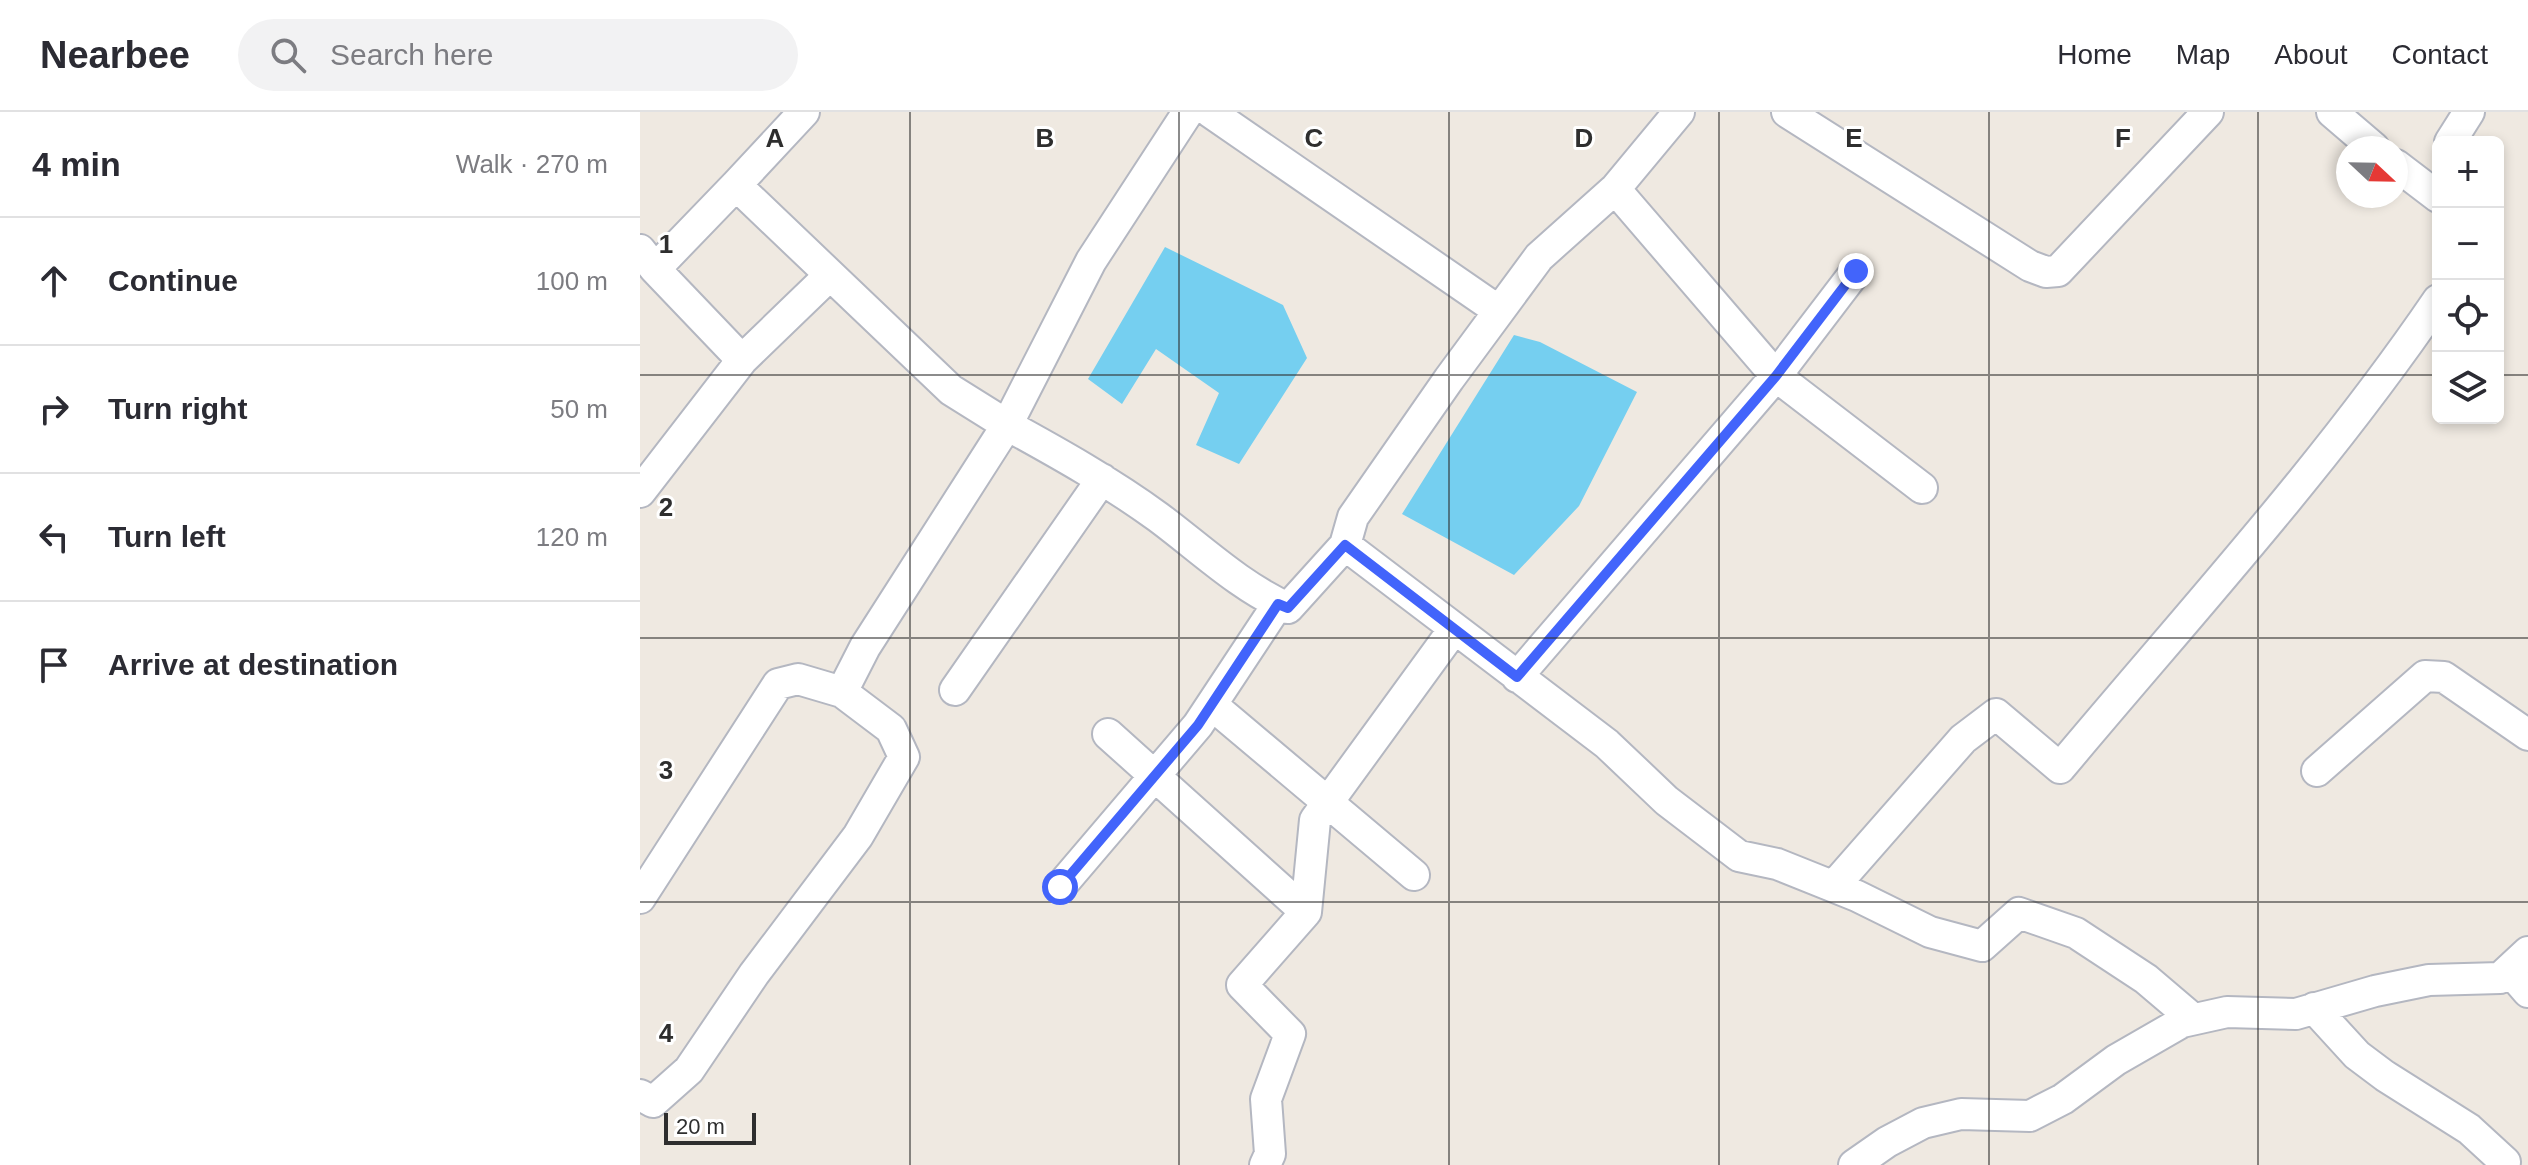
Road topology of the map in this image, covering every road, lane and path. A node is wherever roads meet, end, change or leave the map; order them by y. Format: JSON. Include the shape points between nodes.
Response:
{"nodes":[{"id":1,"x":804,"y":112,"type":"edge"},
{"id":2,"x":1188,"y":112,"type":"edge"},
{"id":3,"x":1210,"y":112,"type":"edge"},
{"id":4,"x":1679,"y":112,"type":"edge"},
{"id":5,"x":1787,"y":112,"type":"edge"},
{"id":6,"x":2208,"y":112,"type":"edge"},
{"id":7,"x":2332,"y":112,"type":"edge"},
{"id":8,"x":2469,"y":112,"type":"edge"},
{"id":9,"x":2360,"y":136,"type":"edge"},
{"id":10,"x":2454,"y":136,"type":"edge"},
{"id":11,"x":2408,"y":170,"type":"edge"},
{"id":12,"x":2432,"y":181,"type":"edge"},
{"id":13,"x":736,"y":185,"type":"junction"},
{"id":14,"x":1615,"y":189,"type":"junction"},
{"id":15,"x":647,"y":265,"type":"edge"},
{"id":16,"x":1856,"y":271,"type":"dead end"},
{"id":17,"x":829,"y":276,"type":"junction"},
{"id":18,"x":2432,"y":309,"type":"edge"},
{"id":19,"x":1499,"y":311,"type":"junction"},
{"id":20,"x":742,"y":360,"type":"junction"},
{"id":21,"x":1776,"y":376,"type":"junction"},
{"id":22,"x":1007,"y":425,"type":"junction"},
{"id":23,"x":1102,"y":479,"type":"junction"},
{"id":24,"x":1922,"y":488,"type":"dead end"},
{"id":25,"x":640,"y":492,"type":"edge"},
{"id":26,"x":1345,"y":545,"type":"junction"},
{"id":27,"x":1278,"y":604,"type":"junction"},
{"id":28,"x":1454,"y":629,"type":"junction"},
{"id":29,"x":1517,"y":677,"type":"junction"},
{"id":30,"x":955,"y":690,"type":"dead end"},
{"id":31,"x":842,"y":692,"type":"junction"},
{"id":32,"x":1212,"y":705,"type":"junction"},
{"id":33,"x":1108,"y":734,"type":"dead end"},
{"id":34,"x":2528,"y":735,"type":"edge"},
{"id":35,"x":2317,"y":771,"type":"dead end"},
{"id":36,"x":1154,"y":775,"type":"junction"},
{"id":37,"x":1328,"y":801,"type":"junction"},
{"id":38,"x":1414,"y":875,"type":"dead end"},
{"id":39,"x":1834,"y":886,"type":"junction"},
{"id":40,"x":1060,"y":887,"type":"dead end"},
{"id":41,"x":640,"y":898,"type":"edge"},
{"id":42,"x":1306,"y":912,"type":"junction"},
{"id":43,"x":2522,"y":971,"type":"edge"},
{"id":44,"x":2314,"y":1008,"type":"junction"},
{"id":45,"x":2193,"y":1019,"type":"junction"},
{"id":46,"x":640,"y":1095,"type":"edge"},
{"id":47,"x":2505,"y":1162,"type":"dead end"},
{"id":48,"x":1265,"y":1165,"type":"edge"},
{"id":49,"x":1854,"y":1165,"type":"edge"}],
"edges":[{"from":1,"to":13,"type":"street"},
{"from":2,"to":22,"type":"street","via":[[1091,261]]},
{"from":3,"to":19,"type":"street"},
{"from":4,"to":14,"type":"street"},
{"from":5,"to":6,"type":"street","via":[[2046,272],[2058,271]]},
{"from":7,"to":9,"type":"street"},
{"from":8,"to":10,"type":"street"},
{"from":11,"to":12,"type":"street"},
{"from":13,"to":15,"type":"street"},
{"from":13,"to":17,"type":"street"},
{"from":14,"to":19,"type":"street","via":[[1539,257]]},
{"from":14,"to":21,"type":"street"},
{"from":15,"to":20,"type":"street"},
{"from":16,"to":21,"type":"street"},
{"from":17,"to":20,"type":"street"},
{"from":17,"to":22,"type":"street","via":[[951,390]]},
{"from":18,"to":39,"type":"street","via":[[2289,496],[2060,768],[1996,714],[1963,739]]},
{"from":19,"to":26,"type":"street","via":[[1353,517]]},
{"from":20,"to":25,"type":"street"},
{"from":21,"to":24,"type":"street"},
{"from":21,"to":29,"type":"street"},
{"from":22,"to":23,"type":"street"},
{"from":22,"to":31,"type":"street","via":[[865,647]]},
{"from":23,"to":27,"type":"street","via":[[1234,578]]},
{"from":23,"to":30,"type":"street"},
{"from":26,"to":27,"type":"street","via":[[1288,608]]},
{"from":26,"to":28,"type":"street"},
{"from":27,"to":32,"type":"street"},
{"from":28,"to":29,"type":"street"},
{"from":28,"to":37,"type":"street"},
{"from":29,"to":39,"type":"street","via":[[1607,744],[1667,801],[1739,856]]},
{"from":31,"to":41,"type":"street","via":[[798,679],[778,684]]},
{"from":31,"to":46,"type":"street","via":[[891,729],[904,757],[858,836],[689,1070],[653,1102]]},
{"from":32,"to":36,"type":"street"},
{"from":32,"to":37,"type":"street"},
{"from":33,"to":36,"type":"street"},
{"from":34,"to":35,"type":"street","via":[[2458,685],[2444,677],[2425,676]]},
{"from":36,"to":40,"type":"street"},
{"from":36,"to":42,"type":"street"},
{"from":37,"to":38,"type":"street"},
{"from":37,"to":42,"type":"street","via":[[1315,820]]},
{"from":39,"to":45,"type":"street","via":[[1930,932],[1982,946],[2019,913],[2076,933],[2146,979]]},
{"from":42,"to":48,"type":"street","via":[[1242,985],[1290,1034],[1266,1099],[1270,1154]]},
{"from":43,"to":44,"type":"street","via":[[2500,978],[2429,980]]},
{"from":44,"to":45,"type":"street","via":[[2296,1014],[2227,1012]]},
{"from":44,"to":47,"type":"street","via":[[2357,1055],[2469,1129]]},
{"from":45,"to":49,"type":"street","via":[[2116,1060],[2030,1116],[1961,1114],[1923,1123]]}]}
